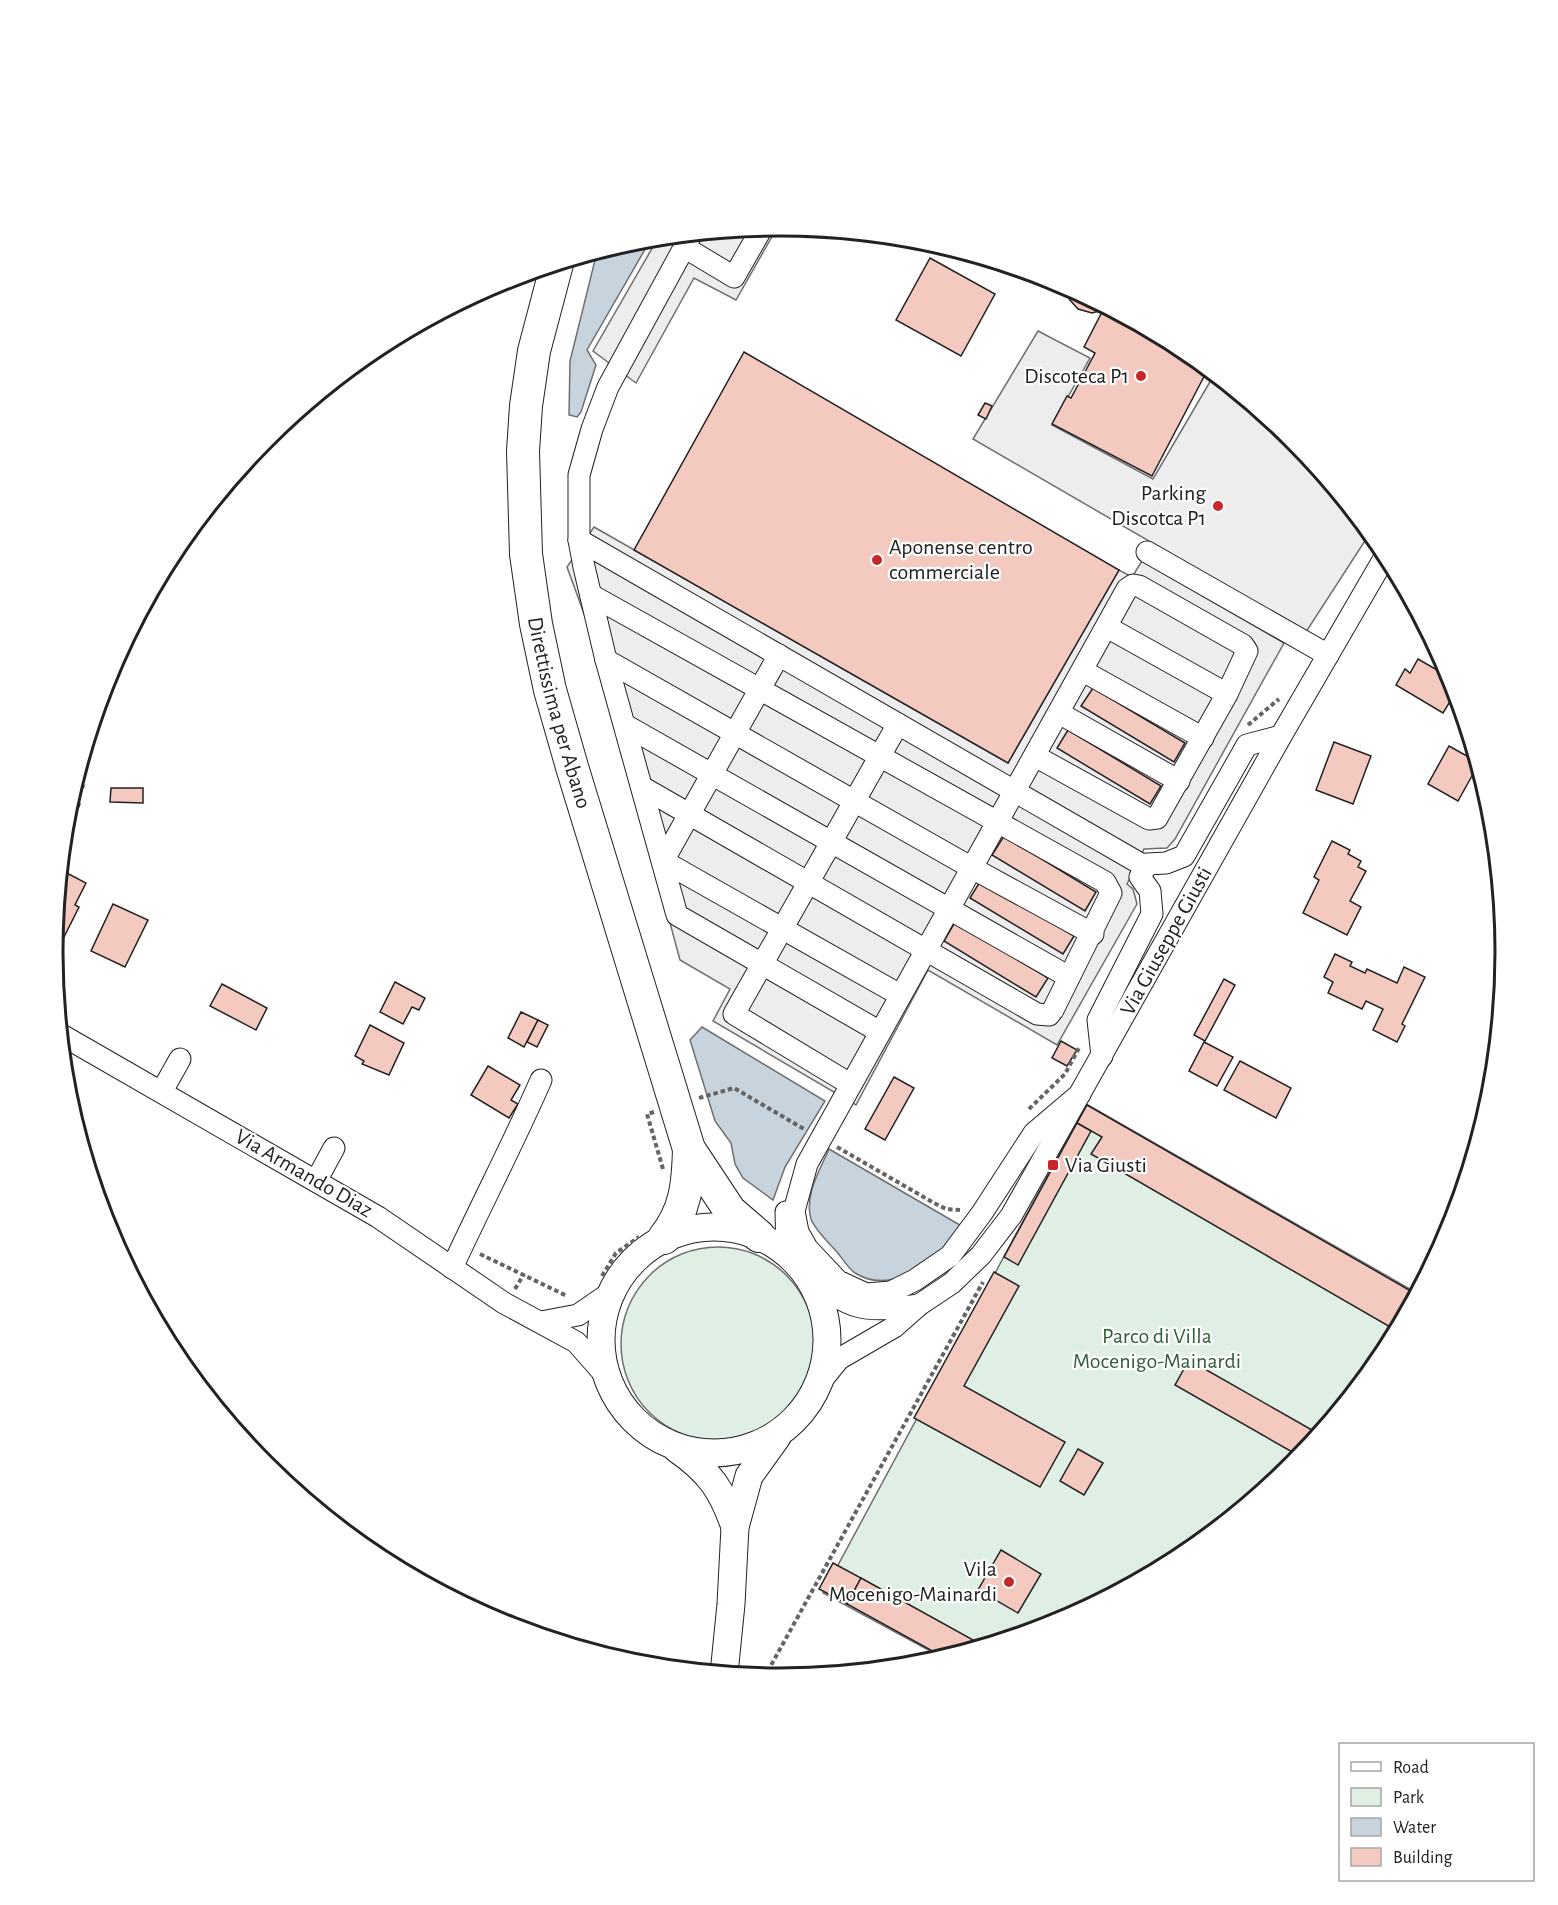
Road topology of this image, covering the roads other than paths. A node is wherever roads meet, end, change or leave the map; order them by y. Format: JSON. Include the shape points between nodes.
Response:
{"nodes":[{"id":1,"x":757,"y":237,"type":"edge"},
{"id":2,"x":687,"y":243,"type":"edge"},
{"id":3,"x":690,"y":243,"type":"edge"},
{"id":4,"x":555,"y":272,"type":"edge"},
{"id":5,"x":579,"y":540,"type":"junction"},
{"id":6,"x":1147,"y":552,"type":"dead end"},
{"id":7,"x":1380,"y":565,"type":"edge"},
{"id":8,"x":591,"y":595,"type":"junction"},
{"id":9,"x":1107,"y":627,"type":"junction"},
{"id":10,"x":779,"y":655,"type":"junction"},
{"id":11,"x":1328,"y":655,"type":"junction"},
{"id":12,"x":606,"y":660,"type":"junction"},
{"id":13,"x":1083,"y":671,"type":"junction"},
{"id":14,"x":760,"y":689,"type":"junction"},
{"id":15,"x":1227,"y":694,"type":"junction"},
{"id":16,"x":1059,"y":713,"type":"junction"},
{"id":17,"x":898,"y":724,"type":"junction"},
{"id":18,"x":625,"y":725,"type":"junction"},
{"id":19,"x":736,"y":733,"type":"junction"},
{"id":20,"x":1281,"y":736,"type":"junction"},
{"id":21,"x":1203,"y":738,"type":"junction"},
{"id":22,"x":881,"y":756,"type":"junction"},
{"id":23,"x":1035,"y":756,"type":"junction"},
{"id":24,"x":714,"y":773,"type":"junction"},
{"id":25,"x":1179,"y":781,"type":"junction"},
{"id":26,"x":642,"y":787,"type":"junction"},
{"id":27,"x":1015,"y":792,"type":"junction"},
{"id":28,"x":856,"y":801,"type":"junction"},
{"id":29,"x":691,"y":815,"type":"junction"},
{"id":30,"x":997,"y":823,"type":"junction"},
{"id":31,"x":833,"y":842,"type":"junction"},
{"id":32,"x":663,"y":861,"type":"junction"},
{"id":33,"x":1146,"y":867,"type":"junction"},
{"id":34,"x":972,"y":868,"type":"junction"},
{"id":35,"x":809,"y":883,"type":"junction"},
{"id":36,"x":949,"y":909,"type":"junction"},
{"id":37,"x":783,"y":927,"type":"junction"},
{"id":38,"x":1093,"y":934,"type":"junction"},
{"id":39,"x":926,"y":950,"type":"junction"},
{"id":40,"x":763,"y":964,"type":"junction"},
{"id":41,"x":1069,"y":978,"type":"junction"},
{"id":42,"x":900,"y":995,"type":"junction"},
{"id":43,"x":880,"y":1032,"type":"junction"},
{"id":44,"x":68,"y":1039,"type":"edge"},
{"id":45,"x":1102,"y":1056,"type":"junction"},
{"id":46,"x":180,"y":1059,"type":"dead end"},
{"id":47,"x":541,"y":1080,"type":"dead end"},
{"id":48,"x":850,"y":1084,"type":"junction"},
{"id":49,"x":162,"y":1091,"type":"junction"},
{"id":50,"x":1080,"y":1094,"type":"junction"},
{"id":51,"x":334,"y":1148,"type":"dead end"},
{"id":52,"x":689,"y":1149,"type":"junction"},
{"id":53,"x":807,"y":1164,"type":"junction"},
{"id":54,"x":316,"y":1181,"type":"junction"},
{"id":55,"x":655,"y":1235,"type":"junction"},
{"id":56,"x":759,"y":1236,"type":"junction"},
{"id":57,"x":787,"y":1253,"type":"junction"},
{"id":58,"x":452,"y":1268,"type":"junction"},
{"id":59,"x":807,"y":1275,"type":"junction"},
{"id":60,"x":605,"y":1286,"type":"junction"},
{"id":61,"x":919,"y":1305,"type":"junction"},
{"id":62,"x":541,"y":1322,"type":"junction"},
{"id":63,"x":606,"y":1376,"type":"junction"},
{"id":64,"x":818,"y":1385,"type":"junction"},
{"id":65,"x":782,"y":1430,"type":"junction"},
{"id":66,"x":671,"y":1445,"type":"junction"},
{"id":67,"x":735,"y":1527,"type":"junction"},
{"id":68,"x":725,"y":1666,"type":"edge"}],
"edges":[{"from":1,"to":3,"type":"street","via":[[734,277]]},
{"from":2,"to":5,"type":"street","via":[[616,370],[592,429],[579,475]]},
{"from":4,"to":52,"type":"highway","name":"Direttissima per Abano","via":[[534,351],[526,406],[522,497],[531,589],[550,690]]},
{"from":5,"to":8,"type":"street"},
{"from":5,"to":10,"type":"street"},
{"from":6,"to":11,"type":"street"},
{"from":7,"to":11,"type":"street","name":"Via Giuseppe Giusti"},
{"from":8,"to":12,"type":"street"},
{"from":8,"to":14,"type":"street"},
{"from":9,"to":13,"type":"street"},
{"from":9,"to":15,"type":"street"},
{"from":9,"to":15,"type":"street","via":[[1127,589],[1139,586],[1246,648],[1247,655]]},
{"from":10,"to":14,"type":"street"},
{"from":10,"to":17,"type":"street"},
{"from":11,"to":20,"type":"street","name":"Via Giuseppe Giusti"},
{"from":12,"to":18,"type":"street"},
{"from":12,"to":19,"type":"street"},
{"from":13,"to":16,"type":"street"},
{"from":13,"to":21,"type":"street"},
{"from":14,"to":19,"type":"street"},
{"from":14,"to":22,"type":"street"},
{"from":15,"to":21,"type":"street"},
{"from":16,"to":23,"type":"street"},
{"from":16,"to":25,"type":"street"},
{"from":17,"to":22,"type":"street"},
{"from":17,"to":27,"type":"street"},
{"from":18,"to":24,"type":"street"},
{"from":18,"to":26,"type":"street"},
{"from":19,"to":24,"type":"street"},
{"from":19,"to":28,"type":"street"},
{"from":20,"to":33,"type":"street","via":[[1247,745],[1184,856]]},
{"from":20,"to":45,"type":"street","name":"Via Giuseppe Giusti"},
{"from":21,"to":25,"type":"street"},
{"from":22,"to":28,"type":"street"},
{"from":22,"to":30,"type":"street"},
{"from":23,"to":25,"type":"street","via":[[1149,819],[1157,818]]},
{"from":23,"to":27,"type":"street"},
{"from":24,"to":29,"type":"street"},
{"from":24,"to":31,"type":"street"},
{"from":26,"to":29,"type":"street"},
{"from":26,"to":32,"type":"street"},
{"from":27,"to":30,"type":"street"},
{"from":27,"to":33,"type":"street"},
{"from":28,"to":31,"type":"street"},
{"from":28,"to":34,"type":"street"},
{"from":29,"to":32,"type":"street"},
{"from":29,"to":35,"type":"street"},
{"from":30,"to":34,"type":"street"},
{"from":30,"to":38,"type":"street","via":[[1109,886],[1110,897]]},
{"from":31,"to":35,"type":"street"},
{"from":31,"to":36,"type":"street"},
{"from":32,"to":37,"type":"street"},
{"from":32,"to":40,"type":"street","via":[[677,915]]},
{"from":33,"to":45,"type":"street","via":[[1140,877],[1150,891],[1152,914],[1098,1020]]},
{"from":34,"to":36,"type":"street"},
{"from":34,"to":38,"type":"street"},
{"from":35,"to":37,"type":"street"},
{"from":35,"to":39,"type":"street"},
{"from":36,"to":39,"type":"street"},
{"from":36,"to":41,"type":"street"},
{"from":37,"to":40,"type":"street"},
{"from":37,"to":42,"type":"street"},
{"from":38,"to":41,"type":"street"},
{"from":39,"to":41,"type":"street","via":[[1037,1014],[1049,1015]]},
{"from":39,"to":42,"type":"street"},
{"from":40,"to":43,"type":"street"},
{"from":40,"to":48,"type":"street","via":[[734,1014]]},
{"from":42,"to":43,"type":"street"},
{"from":43,"to":48,"type":"street"},
{"from":44,"to":49,"type":"street","name":"Via Armando Diaz"},
{"from":45,"to":50,"type":"street","name":"Via Giuseppe Giusti"},
{"from":46,"to":49,"type":"street"},
{"from":47,"to":58,"type":"street"},
{"from":48,"to":53,"type":"street"},
{"from":49,"to":54,"type":"street","name":"Via Armando Diaz"},
{"from":50,"to":53,"type":"street","via":[[1034,1133],[950,1256],[891,1292],[866,1294],[838,1281],[807,1248],[798,1232],[794,1211]]},
{"from":50,"to":61,"type":"street","name":"Via Giuseppe Giusti","via":[[1011,1216],[952,1283]]},
{"from":51,"to":54,"type":"street"},
{"from":52,"to":55,"type":"highway","name":"Direttissima per Abano","via":[[688,1186],[682,1210]]},
{"from":52,"to":56,"type":"highway","name":"Direttissima per Abano","via":[[730,1211]]},
{"from":53,"to":57,"type":"street","via":[[793,1182],[786,1207]]},
{"from":54,"to":58,"type":"street","name":"Via Armando Diaz","via":[[378,1217]]},
{"from":55,"to":56,"type":"main road","via":[[695,1228],[728,1228]]},
{"from":55,"to":60,"type":"main road"},
{"from":56,"to":57,"type":"main road"},
{"from":57,"to":59,"type":"main road"},
{"from":58,"to":62,"type":"street","name":"Via Armando Diaz","via":[[504,1304]]},
{"from":59,"to":61,"type":"street","name":"Via Giuseppe Giusti","via":[[834,1297],[863,1310]]},
{"from":59,"to":64,"type":"main road","via":[[823,1310],[827,1348]]},
{"from":60,"to":62,"type":"street","via":[[578,1315]]},
{"from":60,"to":63,"type":"main road","via":[[601,1339]]},
{"from":61,"to":64,"type":"street","name":"Via Giuseppe Giusti","via":[[894,1327],[839,1359]]},
{"from":62,"to":63,"type":"street","name":"Via Armando Diaz","via":[[576,1342]]},
{"from":63,"to":66,"type":"main road","via":[[621,1405],[643,1429]]},
{"from":64,"to":65,"type":"main road","via":[[803,1410]]},
{"from":65,"to":66,"type":"main road","via":[[748,1448],[709,1453]]},
{"from":65,"to":67,"type":"main road","via":[[748,1476]]},
{"from":66,"to":67,"type":"main road","via":[[697,1463],[716,1483]]},
{"from":67,"to":68,"type":"main road"}]}
